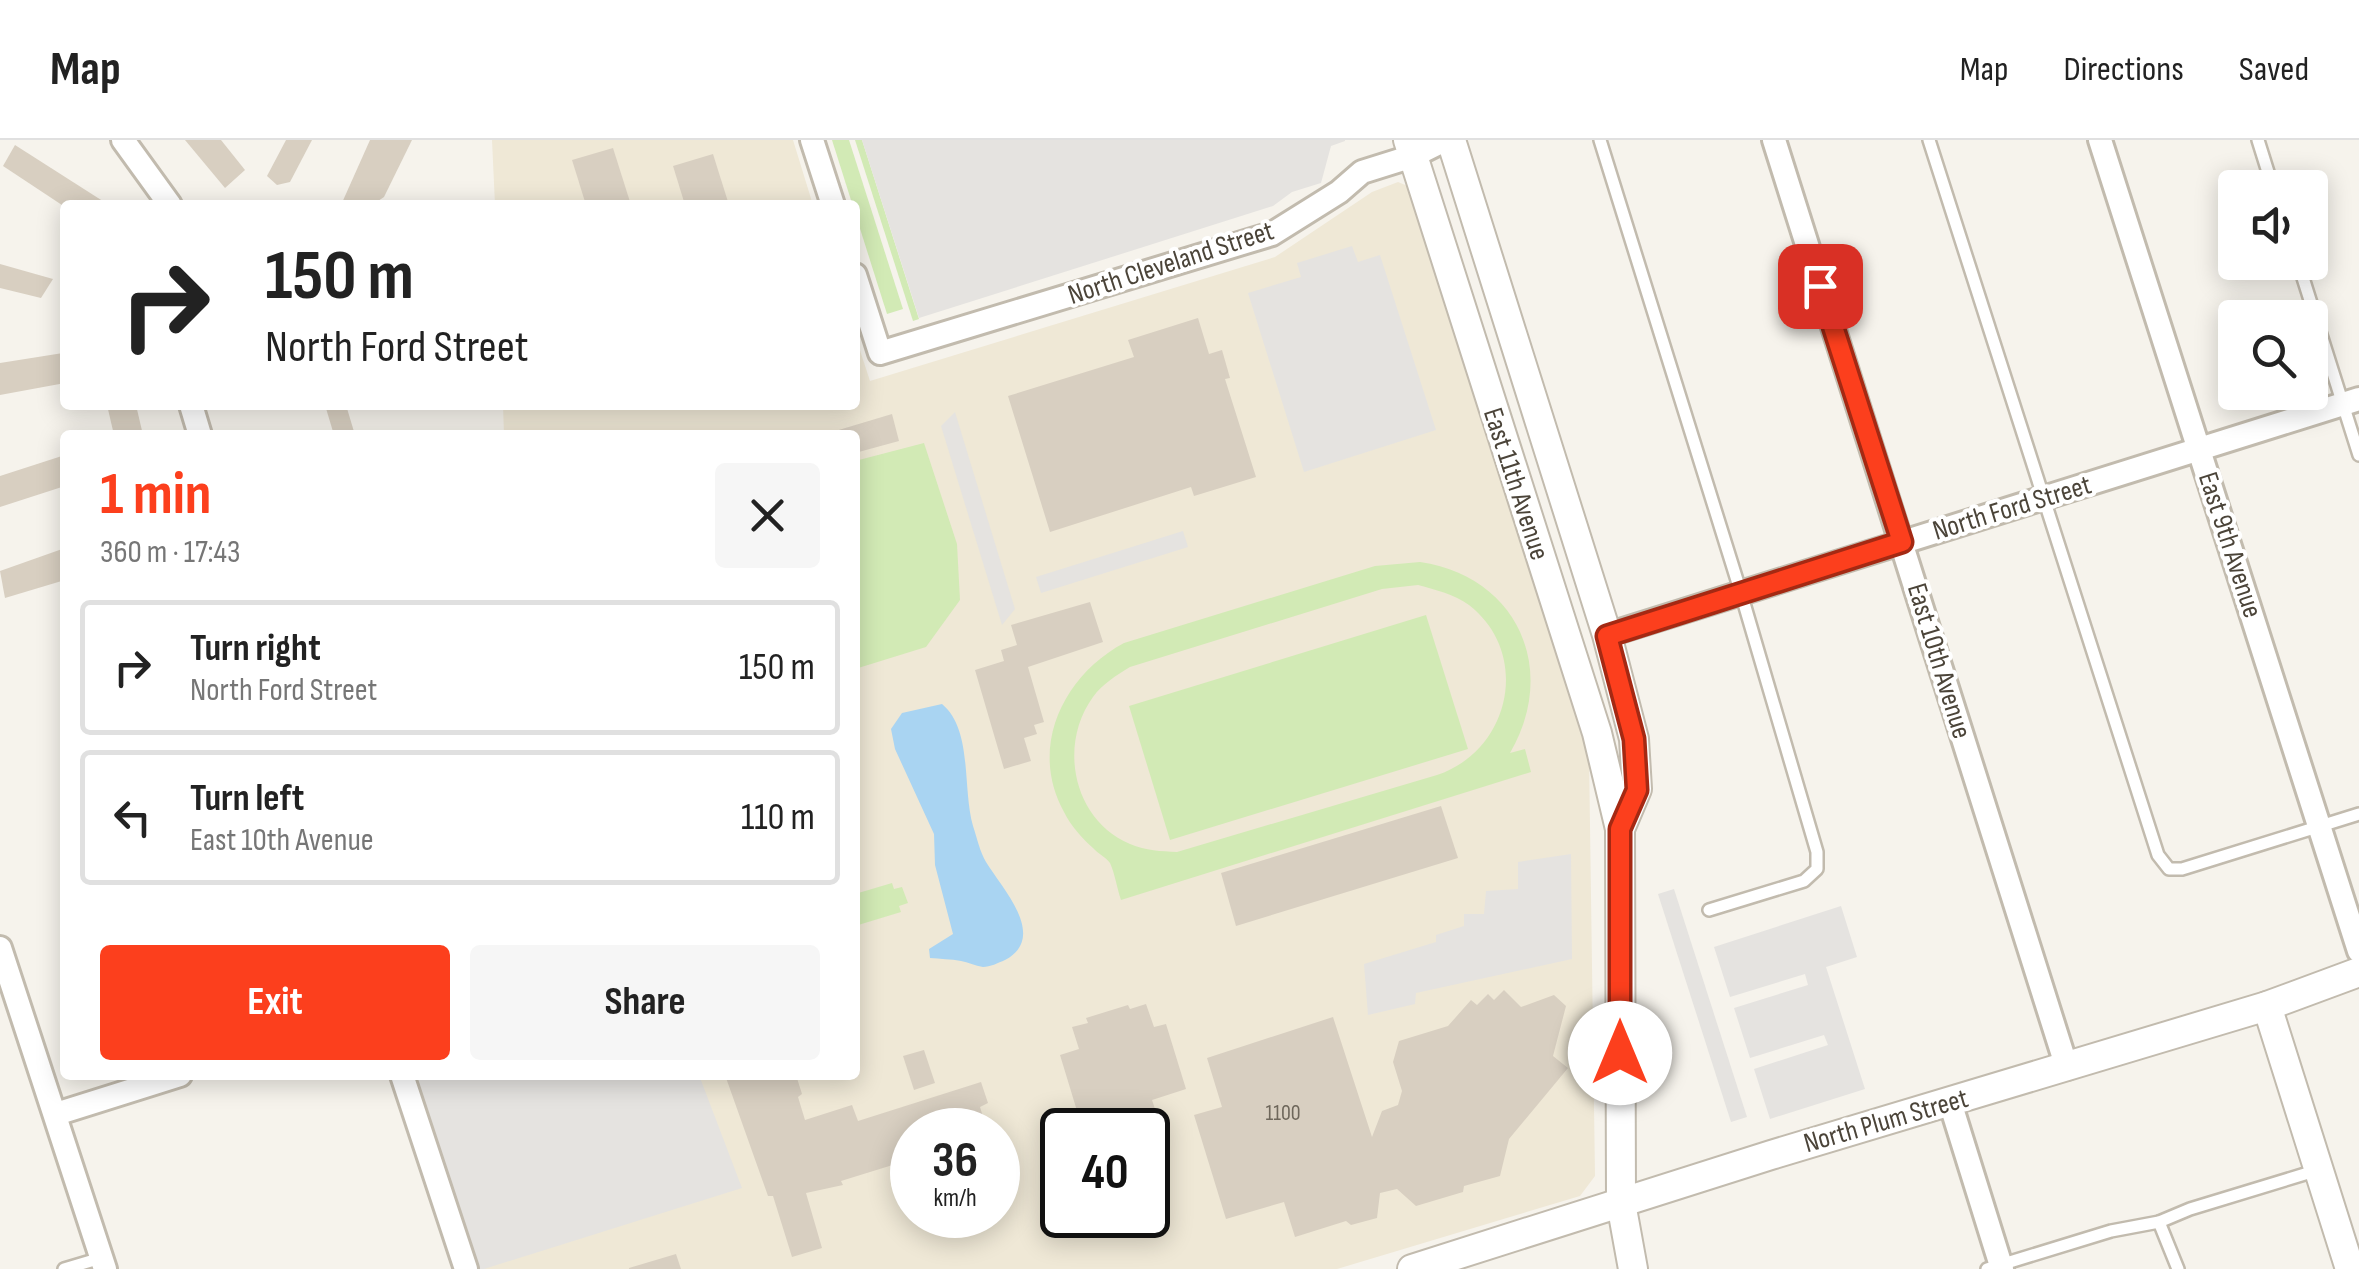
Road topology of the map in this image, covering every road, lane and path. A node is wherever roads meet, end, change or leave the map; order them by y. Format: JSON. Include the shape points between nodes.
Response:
{"nodes":[{"id":1,"x":122,"y":140,"type":"edge"},
{"id":2,"x":812,"y":140,"type":"edge"},
{"id":3,"x":1448,"y":140,"type":"edge"},
{"id":4,"x":1600,"y":140,"type":"edge"},
{"id":5,"x":1774,"y":140,"type":"edge"},
{"id":6,"x":1929,"y":140,"type":"edge"},
{"id":7,"x":2100,"y":140,"type":"edge"},
{"id":8,"x":2258,"y":140,"type":"edge"},
{"id":9,"x":1410,"y":148,"type":"edge"},
{"id":10,"x":2268,"y":170,"type":"edge"},
{"id":11,"x":166,"y":200,"type":"edge"},
{"id":12,"x":830,"y":200,"type":"edge"},
{"id":13,"x":2305,"y":280,"type":"edge"},
{"id":14,"x":860,"y":291,"type":"edge"},
{"id":15,"x":2351,"y":402,"type":"edge"},
{"id":16,"x":2199,"y":449,"type":"junction"},
{"id":17,"x":2359,"y":455,"type":"edge"},
{"id":18,"x":2042,"y":498,"type":"junction"},
{"id":19,"x":1902,"y":542,"type":"junction"},
{"id":20,"x":1742,"y":593,"type":"junction"},
{"id":21,"x":1607,"y":636,"type":"junction"},
{"id":22,"x":2359,"y":814,"type":"edge"},
{"id":23,"x":2320,"y":826,"type":"junction"},
{"id":24,"x":1620,"y":829,"type":"junction"},
{"id":25,"x":1708,"y":910,"type":"dead end"},
{"id":26,"x":0,"y":950,"type":"edge"},
{"id":27,"x":2359,"y":951,"type":"edge"},
{"id":28,"x":2359,"y":972,"type":"edge"},
{"id":29,"x":2267,"y":1006,"type":"junction"},
{"id":30,"x":2067,"y":1068,"type":"junction"},
{"id":31,"x":164,"y":1080,"type":"edge"},
{"id":32,"x":404,"y":1080,"type":"edge"},
{"id":33,"x":1950,"y":1102,"type":"junction"},
{"id":34,"x":56,"y":1114,"type":"junction"},
{"id":35,"x":2319,"y":1169,"type":"junction"},
{"id":36,"x":1621,"y":1203,"type":"junction"},
{"id":37,"x":2159,"y":1222,"type":"junction"},
{"id":38,"x":103,"y":1263,"type":"edge"},
{"id":39,"x":1997,"y":1268,"type":"edge"},
{"id":40,"x":64,"y":1269,"type":"edge"},
{"id":41,"x":466,"y":1269,"type":"edge"},
{"id":42,"x":1412,"y":1269,"type":"edge"},
{"id":43,"x":1633,"y":1269,"type":"edge"},
{"id":44,"x":2178,"y":1269,"type":"edge"},
{"id":45,"x":2350,"y":1269,"type":"edge"}],
"edges":[{"from":1,"to":11,"type":"street"},
{"from":2,"to":12,"type":"street"},
{"from":3,"to":9,"type":"street","name":"North Cleveland Street"},
{"from":3,"to":21,"type":"street","name":"East 11th Avenue"},
{"from":4,"to":20,"type":"lane"},
{"from":5,"to":19,"type":"street","name":"East 10th Avenue"},
{"from":6,"to":18,"type":"lane"},
{"from":7,"to":16,"type":"street","name":"East 9th Avenue"},
{"from":8,"to":10,"type":"lane"},
{"from":9,"to":14,"type":"street","name":"North Cleveland Street","via":[[1362,172],[1272,234],[880,353]]},
{"from":9,"to":24,"type":"street","name":"East 11th Avenue","via":[[1597,733]]},
{"from":13,"to":15,"type":"lane"},
{"from":15,"to":16,"type":"street","name":"North Ford Street"},
{"from":15,"to":17,"type":"lane"},
{"from":16,"to":18,"type":"street","name":"North Ford Street"},
{"from":16,"to":23,"type":"street","name":"East 9th Avenue"},
{"from":18,"to":19,"type":"street","name":"North Ford Street"},
{"from":18,"to":23,"type":"lane","via":[[2158,855],[2170,868],[2182,869]]},
{"from":19,"to":20,"type":"street","name":"North Ford Street"},
{"from":19,"to":30,"type":"street","name":"East 10th Avenue"},
{"from":20,"to":21,"type":"street","name":"North Ford Street"},
{"from":20,"to":25,"type":"lane","via":[[1818,852],[1817,869],[1804,881]]},
{"from":21,"to":24,"type":"street","name":"East 11th Avenue","via":[[1634,739],[1637,790]]},
{"from":22,"to":23,"type":"lane"},
{"from":23,"to":27,"type":"street","name":"East 9th Avenue"},
{"from":24,"to":36,"type":"street","name":"East 11th Avenue"},
{"from":26,"to":34,"type":"street"},
{"from":28,"to":29,"type":"street","name":"North Plum Street"},
{"from":29,"to":30,"type":"street","name":"North Plum Street"},
{"from":29,"to":35,"type":"street"},
{"from":30,"to":33,"type":"street","name":"North Plum Street"},
{"from":31,"to":34,"type":"street"},
{"from":32,"to":41,"type":"street"},
{"from":33,"to":36,"type":"street","name":"North Plum Street"},
{"from":33,"to":39,"type":"street"},
{"from":34,"to":38,"type":"street"},
{"from":35,"to":37,"type":"lane"},
{"from":35,"to":45,"type":"street"},
{"from":36,"to":42,"type":"street","name":"North Plum Street"},
{"from":36,"to":43,"type":"street","name":"East 11th Avenue"},
{"from":37,"to":39,"type":"lane"},
{"from":37,"to":44,"type":"lane"},
{"from":38,"to":40,"type":"lane"}]}
